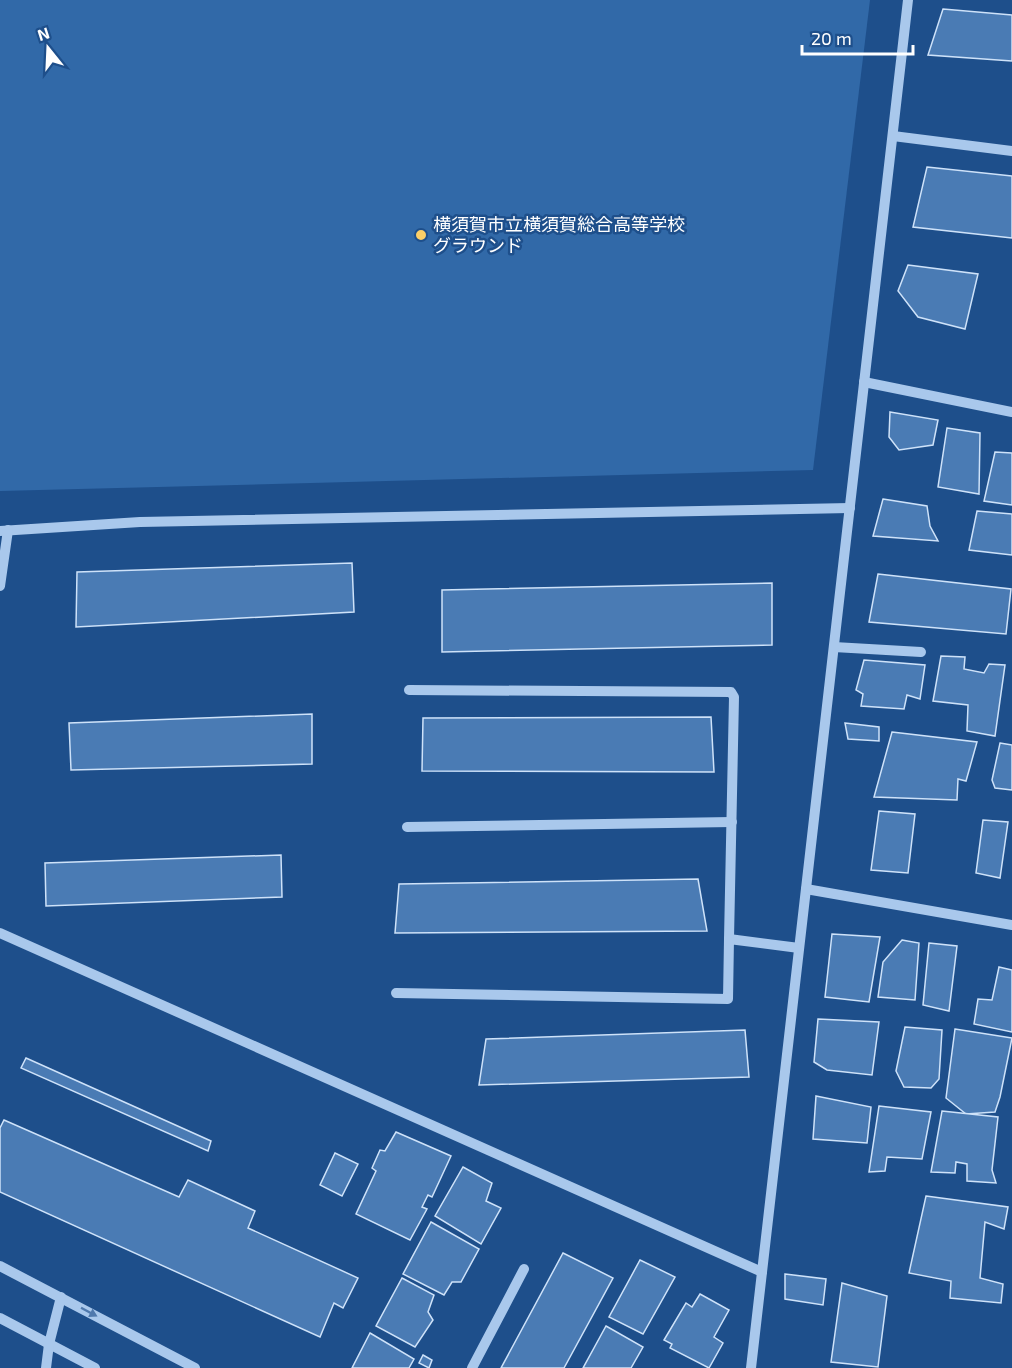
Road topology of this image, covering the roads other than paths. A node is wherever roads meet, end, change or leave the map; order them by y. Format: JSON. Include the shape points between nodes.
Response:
{"nodes":[{"id":1,"x":908,"y":0,"type":"edge"},
{"id":2,"x":893,"y":136,"type":"junction"},
{"id":3,"x":1012,"y":151,"type":"edge"},
{"id":4,"x":864,"y":382,"type":"junction"},
{"id":5,"x":1012,"y":412,"type":"edge"},
{"id":6,"x":850,"y":508,"type":"junction"},
{"id":7,"x":4,"y":531,"type":"edge"},
{"id":8,"x":0,"y":586,"type":"edge"},
{"id":9,"x":834,"y":647,"type":"junction"},
{"id":10,"x":921,"y":652,"type":"dead end"},
{"id":11,"x":409,"y":690,"type":"dead end"},
{"id":12,"x":732,"y":822,"type":"junction"},
{"id":13,"x":407,"y":827,"type":"dead end"},
{"id":14,"x":806,"y":889,"type":"junction"},
{"id":15,"x":1012,"y":926,"type":"edge"},
{"id":16,"x":0,"y":933,"type":"edge"},
{"id":17,"x":729,"y":939,"type":"junction"},
{"id":18,"x":799,"y":948,"type":"junction"},
{"id":19,"x":396,"y":993,"type":"dead end"},
{"id":20,"x":0,"y":1266,"type":"edge"},
{"id":21,"x":524,"y":1269,"type":"dead end"},
{"id":22,"x":762,"y":1272,"type":"junction"},
{"id":23,"x":61,"y":1297,"type":"junction"},
{"id":24,"x":0,"y":1318,"type":"edge"},
{"id":25,"x":49,"y":1344,"type":"junction"},
{"id":26,"x":46,"y":1368,"type":"edge"},
{"id":27,"x":95,"y":1368,"type":"edge"},
{"id":28,"x":195,"y":1368,"type":"edge"},
{"id":29,"x":472,"y":1368,"type":"edge"},
{"id":30,"x":751,"y":1368,"type":"edge"}],
"edges":[{"from":1,"to":2,"type":"street"},
{"from":2,"to":3,"type":"street"},
{"from":2,"to":4,"type":"street"},
{"from":4,"to":5,"type":"street"},
{"from":4,"to":6,"type":"street"},
{"from":6,"to":7,"type":"street","via":[[140,522]]},
{"from":6,"to":9,"type":"street"},
{"from":7,"to":8,"type":"street"},
{"from":9,"to":10,"type":"street"},
{"from":9,"to":14,"type":"street"},
{"from":11,"to":12,"type":"street","via":[[731,692]]},
{"from":12,"to":13,"type":"street"},
{"from":12,"to":17,"type":"street"},
{"from":14,"to":15,"type":"street"},
{"from":14,"to":18,"type":"street"},
{"from":16,"to":22,"type":"street"},
{"from":17,"to":18,"type":"street"},
{"from":17,"to":19,"type":"street","via":[[728,999]]},
{"from":18,"to":22,"type":"street"},
{"from":20,"to":23,"type":"street"},
{"from":21,"to":29,"type":"street"},
{"from":22,"to":30,"type":"street"},
{"from":23,"to":25,"type":"street"},
{"from":23,"to":28,"type":"street","one_way":true},
{"from":24,"to":25,"type":"street"},
{"from":25,"to":26,"type":"street"},
{"from":25,"to":27,"type":"street"}]}
